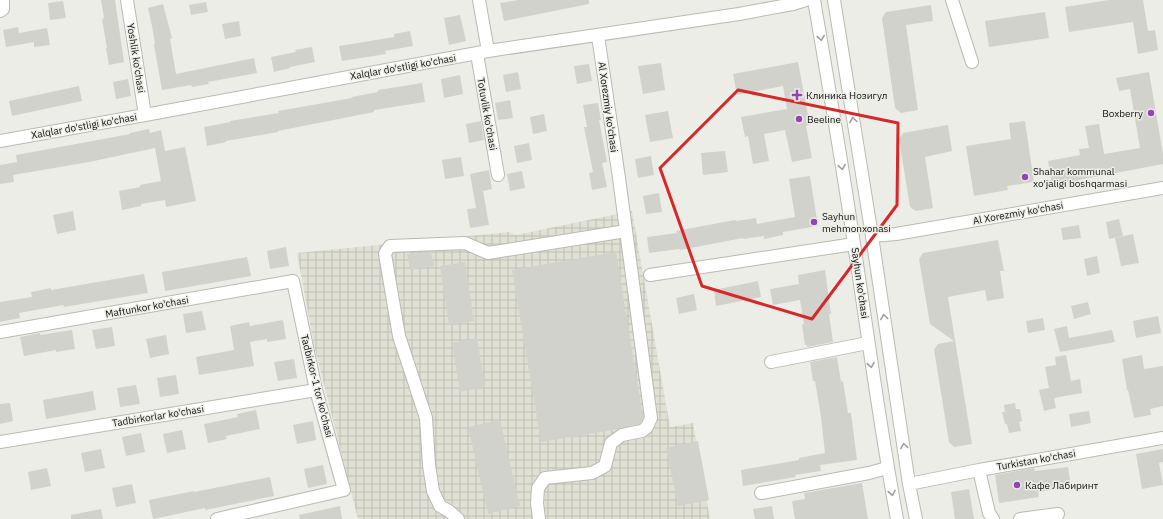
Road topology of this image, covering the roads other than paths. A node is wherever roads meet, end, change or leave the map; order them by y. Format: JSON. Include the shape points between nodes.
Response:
{"nodes":[{"id":1,"x":2,"y":0,"type":"edge"},
{"id":2,"x":127,"y":0,"type":"edge"},
{"id":3,"x":479,"y":0,"type":"edge"},
{"id":4,"x":806,"y":0,"type":"edge"},
{"id":5,"x":814,"y":0,"type":"edge"},
{"id":6,"x":834,"y":0,"type":"edge"},
{"id":7,"x":952,"y":0,"type":"edge"},
{"id":8,"x":0,"y":11,"type":"edge"},
{"id":9,"x":598,"y":36,"type":"junction"},
{"id":10,"x":483,"y":52,"type":"junction"},
{"id":11,"x":972,"y":62,"type":"dead end"},
{"id":12,"x":145,"y":115,"type":"junction"},
{"id":13,"x":0,"y":141,"type":"edge"},
{"id":14,"x":498,"y":175,"type":"dead end"},
{"id":15,"x":1163,"y":188,"type":"edge"},
{"id":16,"x":626,"y":231,"type":"junction"},
{"id":17,"x":872,"y":236,"type":"junction"},
{"id":18,"x":854,"y":244,"type":"junction"},
{"id":19,"x":650,"y":276,"type":"dead end"},
{"id":20,"x":293,"y":281,"type":"joint"},
{"id":21,"x":0,"y":332,"type":"edge"},
{"id":22,"x":868,"y":343,"type":"junction"},
{"id":23,"x":771,"y":362,"type":"dead end"},
{"id":24,"x":316,"y":390,"type":"junction"},
{"id":25,"x":1163,"y":438,"type":"edge"},
{"id":26,"x":0,"y":442,"type":"edge"},
{"id":27,"x":887,"y":468,"type":"junction"},
{"id":28,"x":979,"y":470,"type":"junction"},
{"id":29,"x":910,"y":484,"type":"junction"},
{"id":30,"x":761,"y":493,"type":"dead end"},
{"id":31,"x":1058,"y":514,"type":"dead end"},
{"id":32,"x":217,"y":519,"type":"edge"},
{"id":33,"x":458,"y":519,"type":"edge"},
{"id":34,"x":539,"y":519,"type":"edge"},
{"id":35,"x":897,"y":519,"type":"edge"},
{"id":36,"x":916,"y":519,"type":"edge"},
{"id":37,"x":993,"y":519,"type":"edge"},
{"id":38,"x":1020,"y":519,"type":"edge"}],
"edges":[{"from":1,"to":8,"type":"street","via":[[3,9]]},
{"from":2,"to":12,"type":"street","name":"Yoshlik ko'chasi"},
{"from":3,"to":10,"type":"street","name":"Totuvlik ko'chasi"},
{"from":4,"to":9,"type":"street","name":"Xalqlar do'stligi ko'chasi","via":[[739,14]]},
{"from":5,"to":18,"type":"street","name":"Sayhun ko'chasi","one_way":true},
{"from":17,"to":6,"type":"street","name":"Sayhun ko'chasi","one_way":true},
{"from":7,"to":11,"type":"street"},
{"from":9,"to":10,"type":"street","name":"Xalqlar do'stligi ko'chasi"},
{"from":9,"to":16,"type":"street","name":"Al Xorezmiy ko'chasi"},
{"from":10,"to":12,"type":"street","name":"Xalqlar do'stligi ko'chasi"},
{"from":10,"to":14,"type":"street","name":"Totuvlik ko'chasi"},
{"from":12,"to":13,"type":"street","name":"Xalqlar do'stligi ko'chasi"},
{"from":15,"to":17,"type":"street","name":"Al Xorezmiy ko'chasi"},
{"from":16,"to":33,"type":"street","via":[[488,253],[465,243],[390,246],[387,250],[399,336],[426,418],[433,491],[440,506]]},
{"from":16,"to":34,"type":"street","name":"Al Xorezmiy ko'chasi","via":[[651,418],[642,431],[622,435],[611,443],[605,466],[592,473],[545,478],[538,488]]},
{"from":29,"to":17,"type":"street","name":"Sayhun ko'chasi","one_way":true},
{"from":18,"to":19,"type":"street"},
{"from":18,"to":22,"type":"street","name":"Sayhun ko'chasi"},
{"from":20,"to":21,"type":"street","name":"Maftunkor ko'chasi"},
{"from":20,"to":24,"type":"street","name":"Tadbirkor-1 tor ko'chasi"},
{"from":22,"to":23,"type":"street"},
{"from":22,"to":27,"type":"street","name":"Sayhun ko'chasi","one_way":true},
{"from":24,"to":26,"type":"street","name":"Tadbirkorlar ko'chasi"},
{"from":24,"to":32,"type":"street","name":"Tadbirkor-1 tor ko'chasi","via":[[344,490]]},
{"from":25,"to":28,"type":"street","name":"Turkistan ko'chasi"},
{"from":27,"to":30,"type":"street"},
{"from":27,"to":35,"type":"street","name":"Sayhun ko'chasi","one_way":true},
{"from":28,"to":29,"type":"street","name":"Turkistan ko'chasi"},
{"from":28,"to":37,"type":"street","via":[[989,513]]},
{"from":29,"to":36,"type":"street","name":"Sayhun ko'chasi"},
{"from":31,"to":38,"type":"street"}]}
